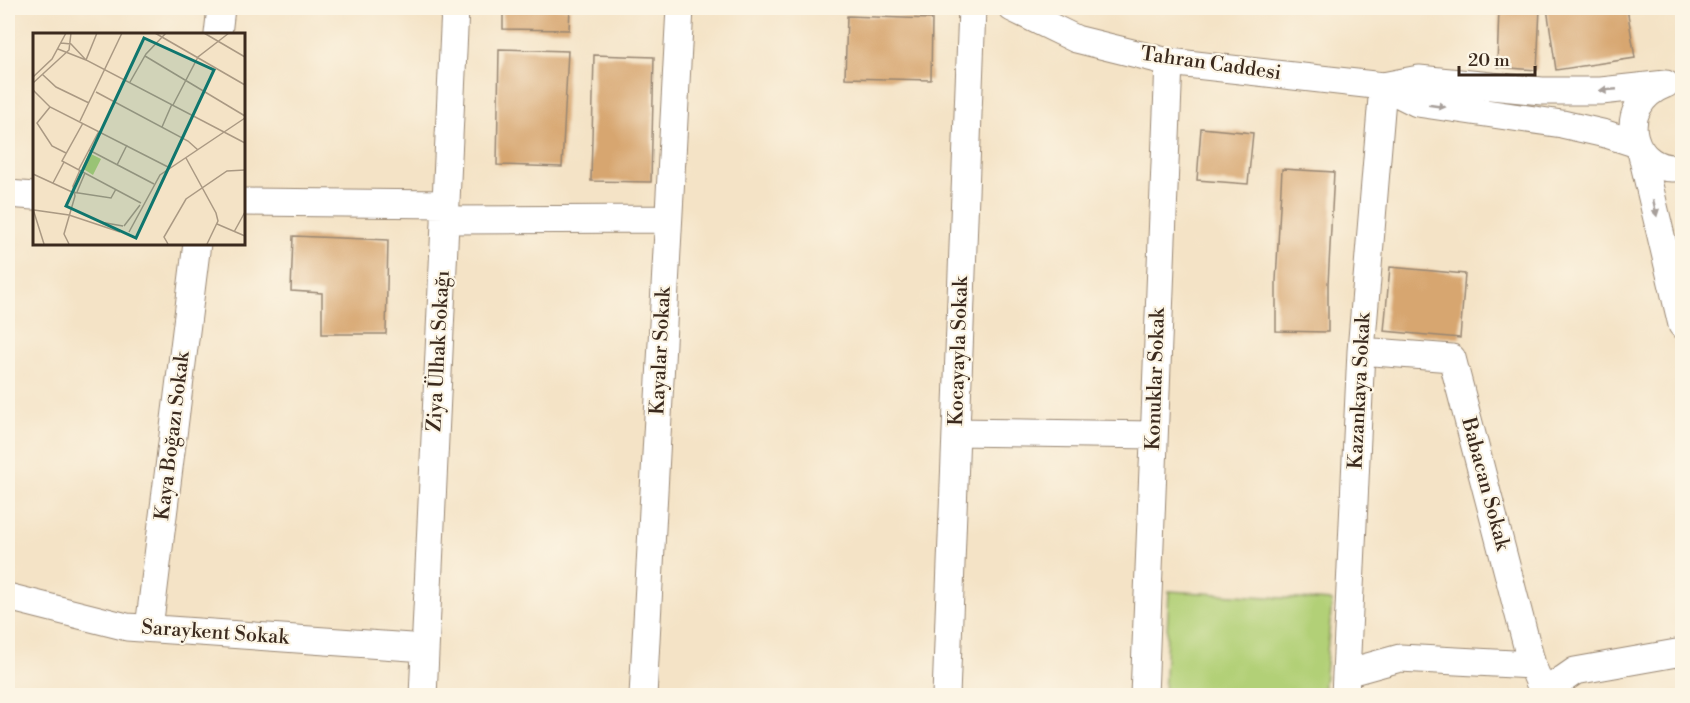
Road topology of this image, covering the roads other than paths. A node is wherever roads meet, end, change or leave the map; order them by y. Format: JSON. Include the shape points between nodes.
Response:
{"nodes":[{"id":1,"x":221,"y":8,"type":"edge"},
{"id":2,"x":455,"y":8,"type":"edge"},
{"id":3,"x":680,"y":8,"type":"edge"},
{"id":4,"x":972,"y":8,"type":"edge"},
{"id":5,"x":1012,"y":8,"type":"edge"},
{"id":6,"x":218,"y":33,"type":"edge"},
{"id":7,"x":1169,"y":62,"type":"junction"},
{"id":8,"x":1674,"y":84,"type":"edge"},
{"id":9,"x":1383,"y":86,"type":"junction"},
{"id":10,"x":1639,"y":148,"type":"junction"},
{"id":11,"x":1683,"y":166,"type":"edge"},
{"id":12,"x":8,"y":194,"type":"edge"},
{"id":13,"x":33,"y":196,"type":"edge"},
{"id":14,"x":244,"y":202,"type":"edge"},
{"id":15,"x":445,"y":212,"type":"junction"},
{"id":16,"x":668,"y":219,"type":"junction"},
{"id":17,"x":197,"y":244,"type":"edge"},
{"id":18,"x":1683,"y":325,"type":"edge"},
{"id":19,"x":1361,"y":351,"type":"junction"},
{"id":20,"x":956,"y":432,"type":"junction"},
{"id":21,"x":1154,"y":435,"type":"junction"},
{"id":22,"x":8,"y":597,"type":"edge"},
{"id":23,"x":149,"y":628,"type":"junction"},
{"id":24,"x":425,"y":648,"type":"junction"},
{"id":25,"x":1683,"y":652,"type":"edge"},
{"id":26,"x":1532,"y":665,"type":"junction"},
{"id":27,"x":1346,"y":684,"type":"edge"},
{"id":28,"x":1542,"y":694,"type":"edge"},
{"id":29,"x":423,"y":696,"type":"edge"},
{"id":30,"x":643,"y":696,"type":"edge"},
{"id":31,"x":946,"y":696,"type":"edge"},
{"id":32,"x":1144,"y":696,"type":"edge"}],
"edges":[{"from":1,"to":6,"type":"street"},
{"from":2,"to":15,"type":"street","name":"Ziya Ülhak Sokağı"},
{"from":3,"to":16,"type":"street","name":"Kayalar Sokak"},
{"from":4,"to":20,"type":"street","name":"Kocayayla Sokak"},
{"from":5,"to":7,"type":"street","name":"Tahran Caddesi","via":[[1076,39]]},
{"from":7,"to":9,"type":"street","name":"Tahran Caddesi"},
{"from":7,"to":21,"type":"street","name":"Konuklar Sokak"},
{"from":8,"to":9,"type":"street","name":"Tahran Caddesi","one_way":true,"via":[[1601,91],[1542,91],[1419,80]]},
{"from":8,"to":10,"type":"street","via":[[1653,89],[1642,98],[1633,125]]},
{"from":9,"to":10,"type":"street","name":"Tahran Caddesi","one_way":true,"via":[[1417,103],[1562,124],[1606,134]]},
{"from":9,"to":19,"type":"street","name":"Kazankaya Sokak"},
{"from":10,"to":11,"type":"street","name":"Tahran Caddesi","via":[[1651,161]]},
{"from":10,"to":18,"type":"street","one_way":true},
{"from":12,"to":13,"type":"street"},
{"from":14,"to":15,"type":"street"},
{"from":15,"to":16,"type":"street"},
{"from":15,"to":24,"type":"street","name":"Ziya Ülhak Sokağı"},
{"from":16,"to":30,"type":"street","name":"Kayalar Sokak"},
{"from":17,"to":23,"type":"street","name":"Kaya Boğazı Sokak"},
{"from":19,"to":26,"type":"street","name":"Babacan Sokak","via":[[1452,358]]},
{"from":19,"to":27,"type":"street","name":"Kazankaya Sokak"},
{"from":20,"to":21,"type":"street"},
{"from":20,"to":31,"type":"street","name":"Kocayayla Sokak"},
{"from":21,"to":32,"type":"street","name":"Konuklar Sokak"},
{"from":22,"to":23,"type":"street","name":"Saraykent Sokak","via":[[127,627]]},
{"from":23,"to":24,"type":"street","name":"Saraykent Sokak"},
{"from":24,"to":29,"type":"street","name":"Ziya Ülhak Sokağı"},
{"from":25,"to":28,"type":"street","via":[[1575,671]]},
{"from":26,"to":27,"type":"street","via":[[1400,657]]},
{"from":26,"to":28,"type":"street","name":"Babacan Sokak"}]}
